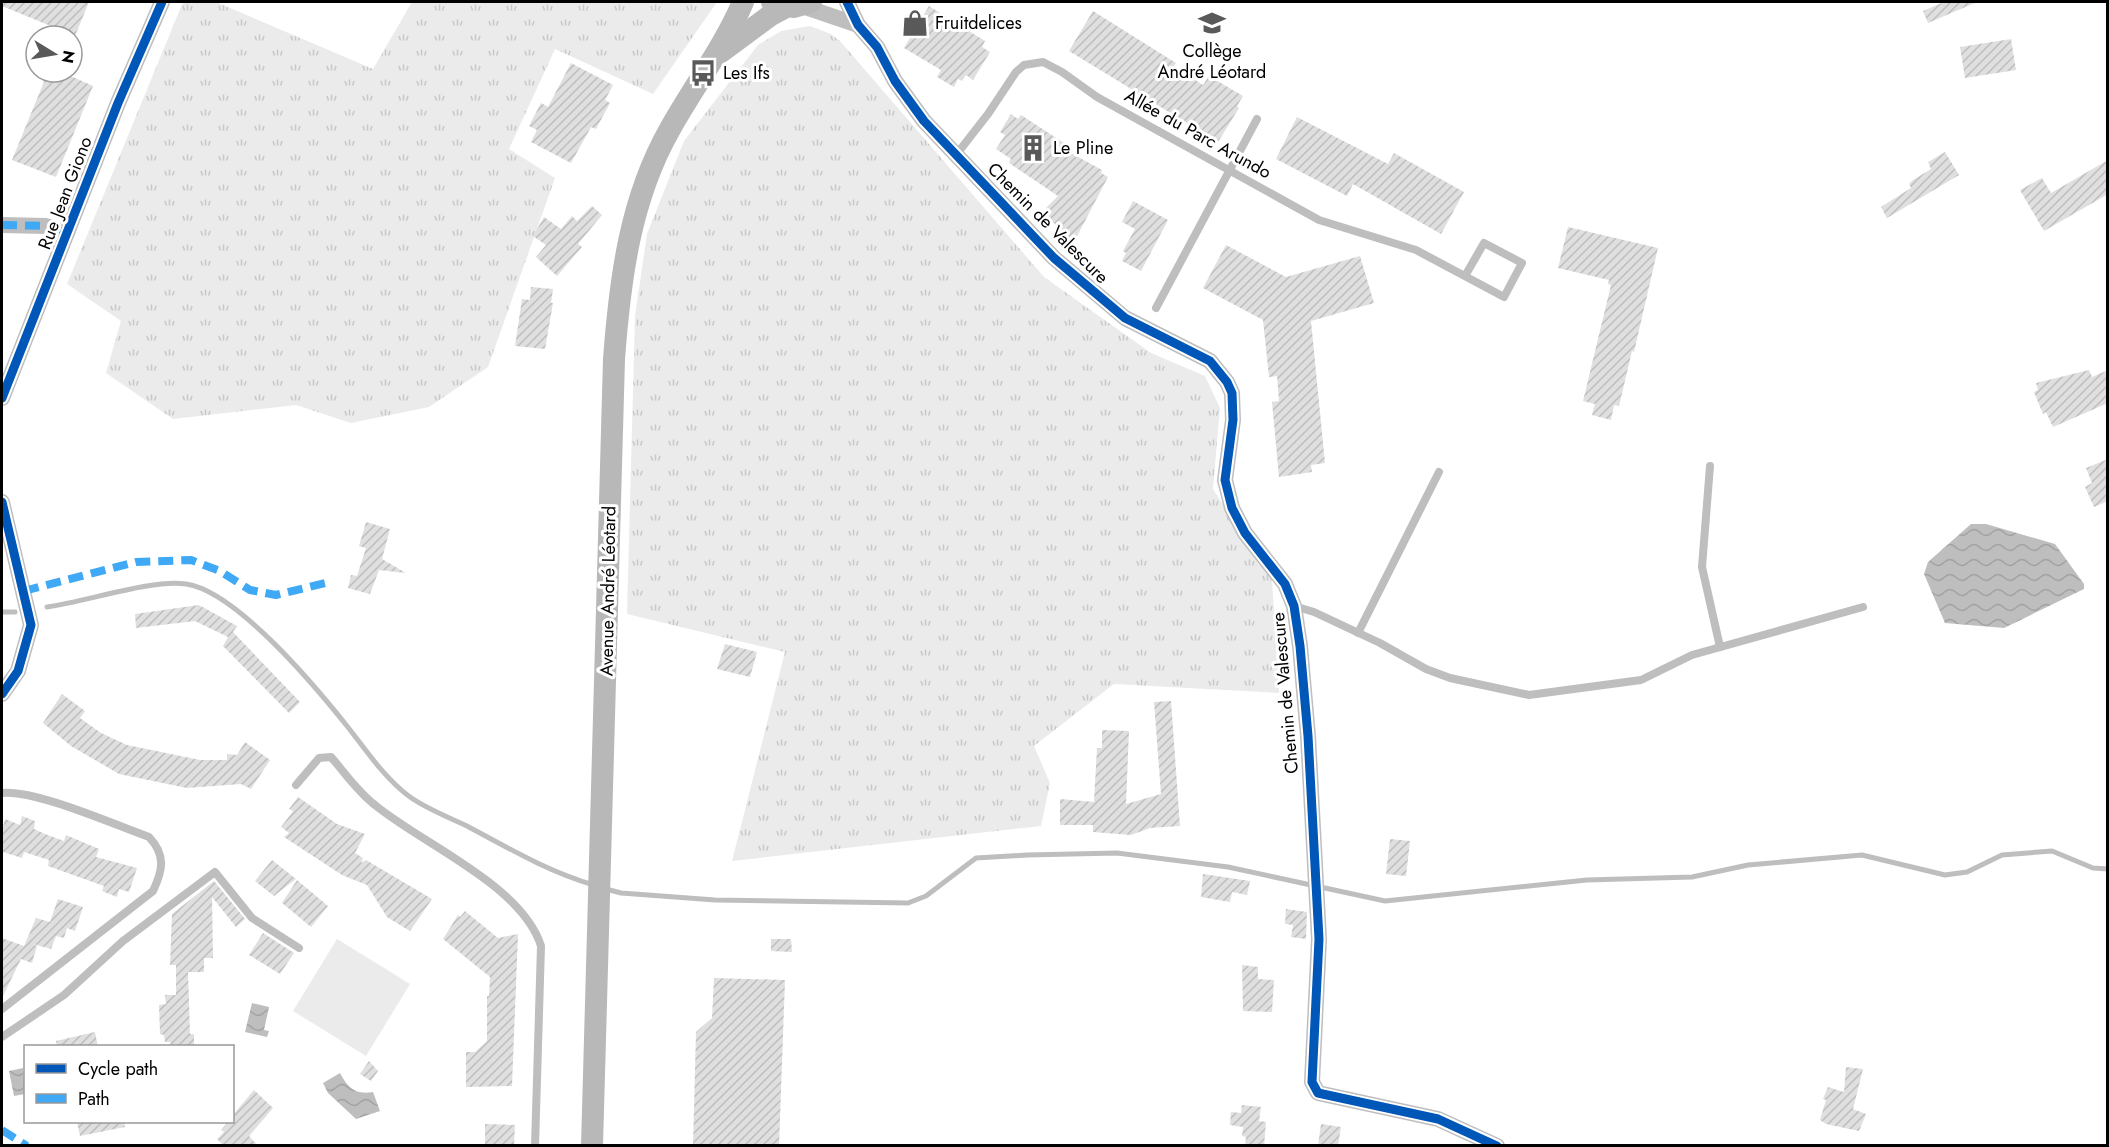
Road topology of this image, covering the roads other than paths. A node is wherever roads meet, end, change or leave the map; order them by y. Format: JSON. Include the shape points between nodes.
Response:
{"nodes":[{"id":1,"x":162,"y":2,"type":"edge"},
{"id":2,"x":743,"y":2,"type":"edge"},
{"id":3,"x":847,"y":2,"type":"edge"},
{"id":4,"x":792,"y":4,"type":"edge"},
{"id":5,"x":858,"y":25,"type":"junction"},
{"id":6,"x":714,"y":58,"type":"junction"},
{"id":7,"x":1257,"y":120,"type":"dead end"},
{"id":8,"x":955,"y":155,"type":"junction"},
{"id":9,"x":1230,"y":170,"type":"junction"},
{"id":10,"x":2,"y":225,"type":"edge"},
{"id":11,"x":67,"y":233,"type":"junction"},
{"id":12,"x":1465,"y":276,"type":"junction"},
{"id":13,"x":1156,"y":308,"type":"dead end"},
{"id":14,"x":2,"y":398,"type":"edge"},
{"id":15,"x":1710,"y":466,"type":"dead end"},
{"id":16,"x":1438,"y":472,"type":"dead end"},
{"id":17,"x":2,"y":502,"type":"edge"},
{"id":18,"x":1294,"y":606,"type":"junction"},
{"id":19,"x":1863,"y":607,"type":"dead end"},
{"id":20,"x":1359,"y":633,"type":"junction"},
{"id":21,"x":1720,"y":647,"type":"junction"},
{"id":22,"x":2,"y":694,"type":"edge"},
{"id":23,"x":296,"y":785,"type":"dead end"},
{"id":24,"x":2,"y":793,"type":"edge"},
{"id":25,"x":299,"y":948,"type":"dead end"},
{"id":26,"x":2,"y":1009,"type":"edge"},
{"id":27,"x":2,"y":1037,"type":"edge"},
{"id":28,"x":535,"y":1146,"type":"edge"},
{"id":29,"x":592,"y":1146,"type":"edge"},
{"id":30,"x":1497,"y":1146,"type":"edge"}],
"edges":[{"from":1,"to":11,"type":"street","name":"Rue Jean Giono"},
{"from":2,"to":6,"type":"main road","name":"Avenue André Léotard"},
{"from":3,"to":5,"type":"street","name":"Chemin de Valescure"},
{"from":4,"to":5,"type":"street","name":"Chemin de Valescure"},
{"from":4,"to":6,"type":"main road","name":"Avenue André Léotard","via":[[762,21]]},
{"from":5,"to":8,"type":"street","name":"Chemin de Valescure","via":[[877,46],[895,81],[924,121]]},
{"from":6,"to":29,"type":"main road","name":"Avenue André Léotard","via":[[654,161],[641,195],[620,283],[614,358]]},
{"from":7,"to":9,"type":"lane"},
{"from":8,"to":9,"type":"lane","name":"Allée du Parc Arundo","via":[[1016,72],[1024,65],[1043,62],[1097,97]]},
{"from":8,"to":18,"type":"street","name":"Chemin de Valescure","via":[[1054,258],[1109,306],[1219,369],[1232,393],[1225,469],[1232,508],[1245,533],[1279,573]]},
{"from":9,"to":12,"type":"lane","name":"Allée du Parc Arundo","via":[[1319,220],[1416,250]]},
{"from":9,"to":13,"type":"lane"},
{"from":10,"to":11,"type":"street","via":[[46,226]]},
{"from":11,"to":14,"type":"street","name":"Rue Jean Giono"},
{"from":12,"to":12,"type":"lane","name":"Allée du Parc Arundo","via":[[1504,297],[1522,263],[1484,243]]},
{"from":15,"to":21,"type":"lane","via":[[1702,567]]},
{"from":16,"to":20,"type":"lane"},
{"from":17,"to":22,"type":"street","via":[[31,625],[18,671]]},
{"from":18,"to":20,"type":"lane"},
{"from":18,"to":30,"type":"street","name":"Chemin de Valescure","via":[[1307,724],[1319,939],[1312,1082],[1318,1093],[1438,1119]]},
{"from":19,"to":21,"type":"lane"},
{"from":20,"to":21,"type":"lane","via":[[1450,678],[1529,695],[1641,680],[1670,663]]},
{"from":23,"to":28,"type":"lane","via":[[320,758],[331,758],[372,803],[470,866],[529,920],[541,946]]},
{"from":24,"to":26,"type":"lane","via":[[12,792],[62,806],[148,837],[158,847],[163,862],[153,891]]},
{"from":25,"to":27,"type":"lane","via":[[252,918],[215,872],[123,941],[64,995]]}]}
